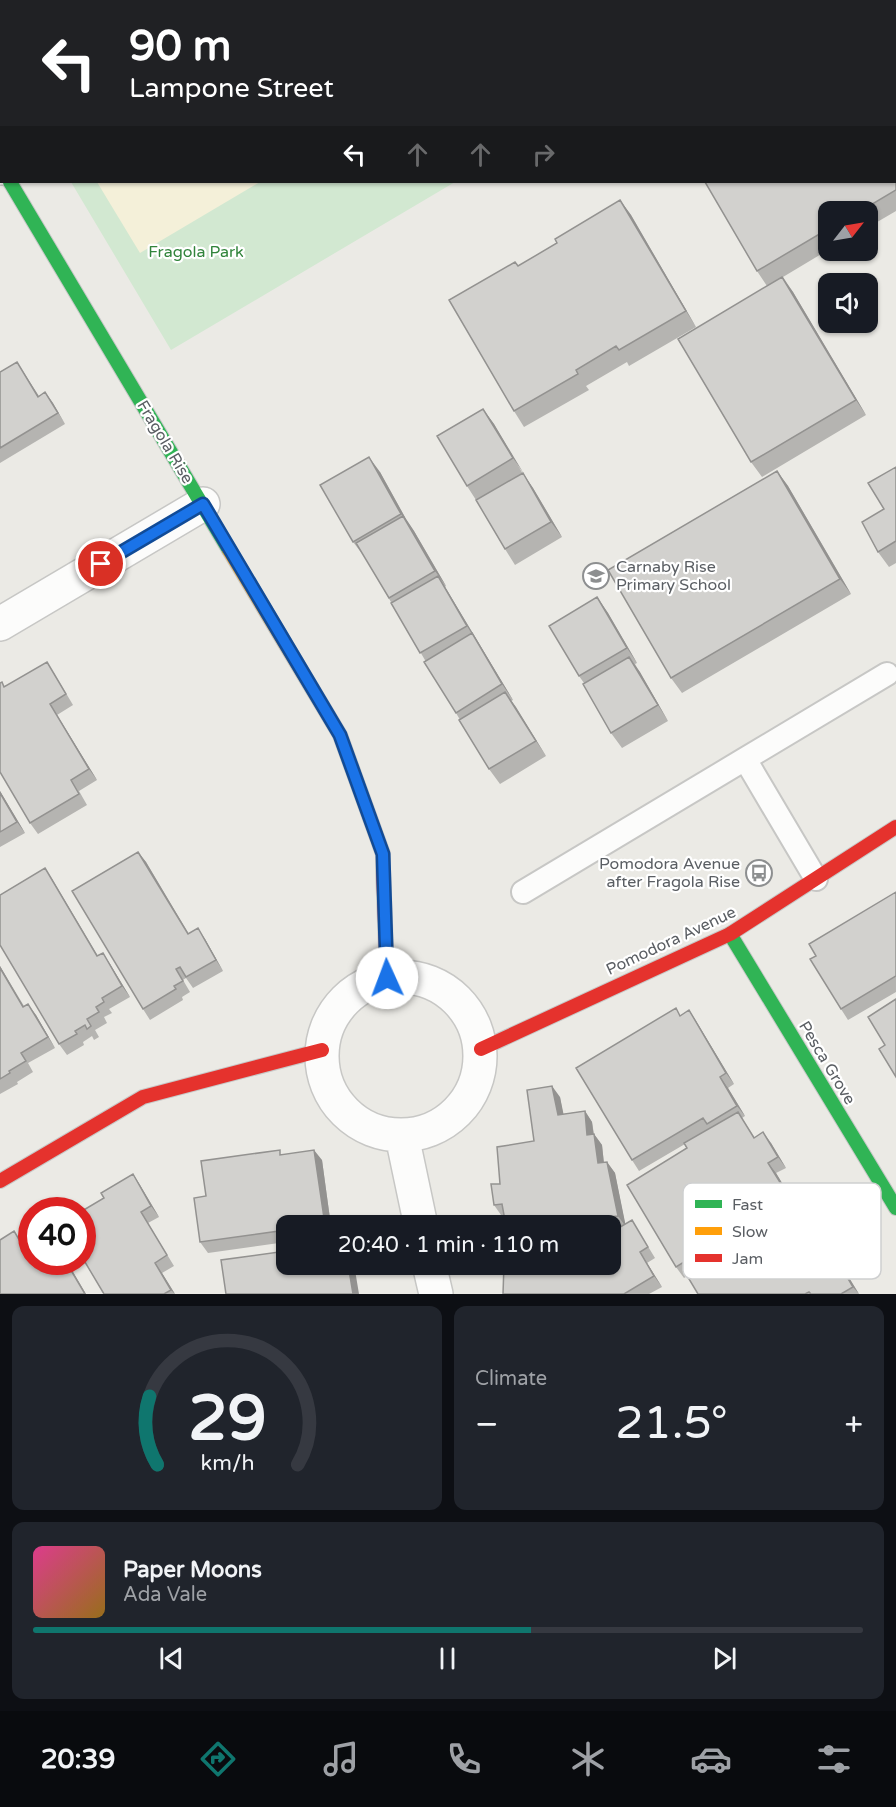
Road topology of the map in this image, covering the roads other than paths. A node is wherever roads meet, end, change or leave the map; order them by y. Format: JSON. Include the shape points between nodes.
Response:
{"nodes":[{"id":1,"x":11,"y":183,"type":"edge"},
{"id":2,"x":203,"y":504,"type":"junction"},
{"id":3,"x":0,"y":624,"type":"edge"},
{"id":4,"x":887,"y":674,"type":"dead end"},
{"id":5,"x":745,"y":759,"type":"junction"},
{"id":6,"x":896,"y":827,"type":"edge"},
{"id":7,"x":816,"y":879,"type":"junction"},
{"id":8,"x":523,"y":892,"type":"dead end"},
{"id":9,"x":730,"y":934,"type":"junction"},
{"id":10,"x":387,"y":978,"type":"junction"},
{"id":11,"x":481,"y":1049,"type":"junction"},
{"id":12,"x":322,"y":1050,"type":"junction"},
{"id":13,"x":402,"y":1136,"type":"junction"},
{"id":14,"x":0,"y":1181,"type":"edge"},
{"id":15,"x":881,"y":1183,"type":"edge"},
{"id":16,"x":881,"y":1183,"type":"edge"},
{"id":17,"x":896,"y":1208,"type":"edge"},
{"id":18,"x":419,"y":1215,"type":"edge"},
{"id":19,"x":432,"y":1275,"type":"edge"},
{"id":20,"x":436,"y":1294,"type":"edge"}],
"edges":[{"from":1,"to":2,"type":"street","name":"Fragola Rise"},
{"from":2,"to":3,"type":"street"},
{"from":2,"to":10,"type":"street","name":"Fragola Rise","via":[[340,735],[383,854]]},
{"from":4,"to":5,"type":"lane"},
{"from":5,"to":7,"type":"lane"},
{"from":5,"to":8,"type":"lane"},
{"from":6,"to":7,"type":"street","name":"Pomodora Avenue"},
{"from":7,"to":9,"type":"street","name":"Pomodora Avenue"},
{"from":9,"to":11,"type":"street","name":"Pomodora Avenue"},
{"from":9,"to":16,"type":"street","name":"Pesca Grove"},
{"from":10,"to":11,"type":"street","via":[[413,977],[438,986],[459,1002],[474,1023]]},
{"from":10,"to":12,"type":"street","via":[[362,986],[342,1003],[328,1025]]},
{"from":11,"to":13,"type":"street","via":[[479,1075],[468,1100],[451,1119],[428,1132]]},
{"from":12,"to":13,"type":"street","via":[[324,1076],[335,1101],[353,1119],[376,1132]]},
{"from":12,"to":14,"type":"street","via":[[143,1097]]},
{"from":13,"to":18,"type":"street"},
{"from":15,"to":17,"type":"street","name":"Pesca Grove"},
{"from":19,"to":20,"type":"street"}]}
